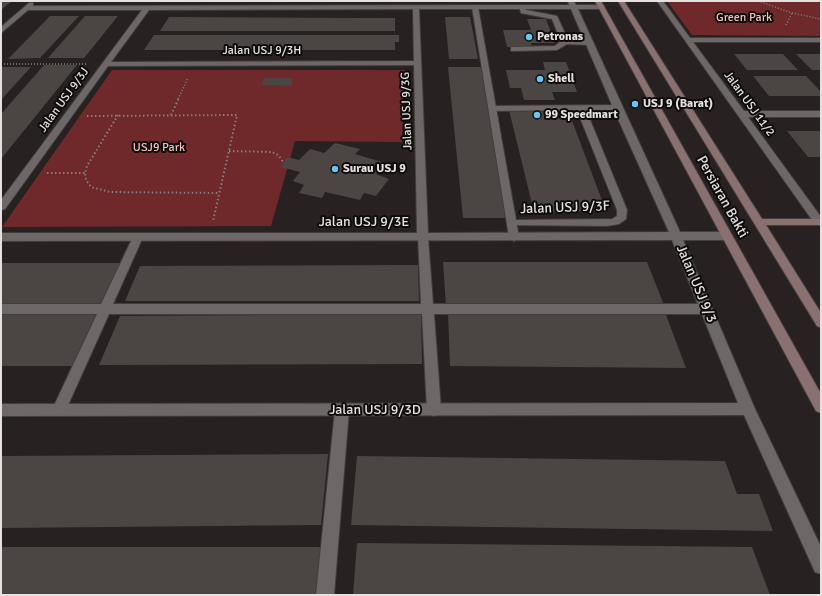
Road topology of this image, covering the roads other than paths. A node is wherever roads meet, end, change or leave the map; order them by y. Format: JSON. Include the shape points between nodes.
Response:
{"nodes":[{"id":1,"x":34,"y":1,"type":"edge"},
{"id":2,"x":622,"y":1,"type":"edge"},
{"id":3,"x":660,"y":1,"type":"edge"},
{"id":4,"x":572,"y":4,"type":"edge"},
{"id":5,"x":600,"y":4,"type":"edge"},
{"id":6,"x":521,"y":7,"type":"junction"},
{"id":7,"x":26,"y":8,"type":"junction"},
{"id":8,"x":147,"y":8,"type":"junction"},
{"id":9,"x":416,"y":8,"type":"junction"},
{"id":10,"x":475,"y":8,"type":"junction"},
{"id":11,"x":1,"y":31,"type":"edge"},
{"id":12,"x":688,"y":40,"type":"junction"},
{"id":13,"x":821,"y":40,"type":"edge"},
{"id":14,"x":565,"y":42,"type":"junction"},
{"id":15,"x":589,"y":43,"type":"junction"},
{"id":16,"x":514,"y":49,"type":"dead end"},
{"id":17,"x":418,"y":63,"type":"junction"},
{"id":18,"x":106,"y":64,"type":"junction"},
{"id":19,"x":617,"y":107,"type":"junction"},
{"id":20,"x":492,"y":108,"type":"junction"},
{"id":21,"x":581,"y":108,"type":"junction"},
{"id":22,"x":741,"y":114,"type":"junction"},
{"id":23,"x":821,"y":114,"type":"edge"},
{"id":24,"x":1,"y":207,"type":"edge"},
{"id":25,"x":758,"y":222,"type":"junction"},
{"id":26,"x":820,"y":222,"type":"edge"},
{"id":27,"x":512,"y":223,"type":"junction"},
{"id":28,"x":676,"y":236,"type":"junction"},
{"id":29,"x":727,"y":236,"type":"junction"},
{"id":30,"x":1,"y":237,"type":"edge"},
{"id":31,"x":138,"y":237,"type":"junction"},
{"id":32,"x":423,"y":237,"type":"junction"},
{"id":33,"x":514,"y":237,"type":"junction"},
{"id":34,"x":428,"y":308,"type":"junction"},
{"id":35,"x":1,"y":309,"type":"edge"},
{"id":36,"x":106,"y":309,"type":"junction"},
{"id":37,"x":706,"y":309,"type":"junction"},
{"id":38,"x":821,"y":323,"type":"edge"},
{"id":39,"x":821,"y":407,"type":"edge"},
{"id":40,"x":748,"y":409,"type":"junction"},
{"id":41,"x":1,"y":410,"type":"edge"},
{"id":42,"x":59,"y":410,"type":"junction"},
{"id":43,"x":342,"y":410,"type":"junction"},
{"id":44,"x":434,"y":410,"type":"junction"},
{"id":45,"x":821,"y":566,"type":"edge"},
{"id":46,"x":325,"y":595,"type":"edge"}],
"edges":[{"from":1,"to":7,"type":"street"},
{"from":2,"to":25,"type":"street","name":"Persiaran Bakti"},
{"from":3,"to":12,"type":"street","name":"Jalan USJ 11/2"},
{"from":4,"to":5,"type":"street"},
{"from":4,"to":6,"type":"street"},
{"from":4,"to":15,"type":"street","name":"Jalan USJ 9/3"},
{"from":5,"to":29,"type":"street","name":"Persiaran Bakti"},
{"from":6,"to":10,"type":"street"},
{"from":6,"to":14,"type":"street","via":[[523,12],[555,17]]},
{"from":7,"to":8,"type":"street"},
{"from":7,"to":11,"type":"street"},
{"from":8,"to":9,"type":"street"},
{"from":8,"to":18,"type":"street","name":"Jalan USJ 9/3J"},
{"from":9,"to":10,"type":"street"},
{"from":9,"to":17,"type":"street","name":"Jalan USJ 9/3G"},
{"from":10,"to":20,"type":"street"},
{"from":12,"to":13,"type":"street"},
{"from":12,"to":22,"type":"street","name":"Jalan USJ 11/2"},
{"from":14,"to":15,"type":"street"},
{"from":14,"to":16,"type":"street","via":[[557,48]]},
{"from":15,"to":19,"type":"street","name":"Jalan USJ 9/3"},
{"from":17,"to":18,"type":"street","name":"Jalan USJ 9/3H"},
{"from":17,"to":32,"type":"street","name":"Jalan USJ 9/3G"},
{"from":18,"to":24,"type":"street","name":"Jalan USJ 9/3J"},
{"from":19,"to":21,"type":"street"},
{"from":19,"to":28,"type":"street","name":"Jalan USJ 9/3"},
{"from":20,"to":21,"type":"street"},
{"from":20,"to":27,"type":"street"},
{"from":21,"to":27,"type":"street","name":"Jalan USJ 9/3F","via":[[622,210],[622,217],[615,222],[607,223]]},
{"from":22,"to":23,"type":"street"},
{"from":22,"to":26,"type":"street","name":"Jalan USJ 11/2"},
{"from":25,"to":26,"type":"street"},
{"from":25,"to":38,"type":"street","name":"Persiaran Bakti"},
{"from":27,"to":33,"type":"street"},
{"from":28,"to":29,"type":"street","name":"Jalan USJ 9/3E"},
{"from":28,"to":33,"type":"street","name":"Jalan USJ 9/3E"},
{"from":28,"to":37,"type":"street","name":"Jalan USJ 9/3"},
{"from":29,"to":39,"type":"street","name":"Persiaran Bakti"},
{"from":30,"to":31,"type":"street","name":"Jalan USJ 9/3E"},
{"from":31,"to":32,"type":"street","name":"Jalan USJ 9/3E"},
{"from":31,"to":36,"type":"street"},
{"from":32,"to":33,"type":"street","name":"Jalan USJ 9/3E"},
{"from":32,"to":34,"type":"street","name":"Jalan USJ 9/3G"},
{"from":34,"to":36,"type":"street"},
{"from":34,"to":37,"type":"street"},
{"from":34,"to":44,"type":"street","name":"Jalan USJ 9/3G"},
{"from":35,"to":36,"type":"street"},
{"from":36,"to":42,"type":"street"},
{"from":37,"to":40,"type":"street","name":"Jalan USJ 9/3"},
{"from":40,"to":44,"type":"street","name":"Jalan USJ 9/3D"},
{"from":40,"to":45,"type":"street","name":"Jalan USJ 9/3"},
{"from":41,"to":42,"type":"street","name":"Jalan USJ 9/3D"},
{"from":42,"to":43,"type":"street","name":"Jalan USJ 9/3D"},
{"from":43,"to":44,"type":"street","name":"Jalan USJ 9/3D"},
{"from":43,"to":46,"type":"street"}]}
